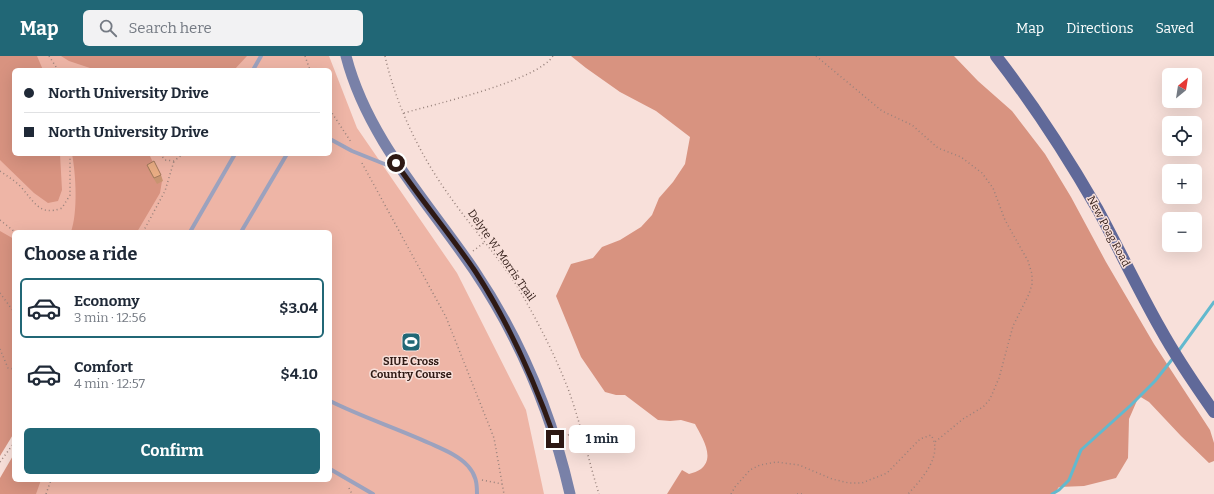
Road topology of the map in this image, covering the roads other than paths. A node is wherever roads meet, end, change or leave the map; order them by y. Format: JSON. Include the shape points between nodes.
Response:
{"nodes":[{"id":1,"x":261,"y":56,"type":"edge"},
{"id":2,"x":346,"y":56,"type":"edge"},
{"id":3,"x":996,"y":56,"type":"edge"},
{"id":4,"x":254,"y":68,"type":"edge"},
{"id":5,"x":332,"y":140,"type":"edge"},
{"id":6,"x":234,"y":156,"type":"edge"},
{"id":7,"x":286,"y":156,"type":"edge"},
{"id":8,"x":401,"y":171,"type":"junction"},
{"id":9,"x":191,"y":230,"type":"edge"},
{"id":10,"x":242,"y":230,"type":"edge"},
{"id":11,"x":332,"y":401,"type":"edge"},
{"id":12,"x":1214,"y":412,"type":"edge"},
{"id":13,"x":332,"y":470,"type":"edge"},
{"id":14,"x":373,"y":494,"type":"edge"},
{"id":15,"x":477,"y":494,"type":"edge"},
{"id":16,"x":570,"y":494,"type":"edge"}],
"edges":[{"from":1,"to":4,"type":"lane"},
{"from":2,"to":8,"type":"main road","via":[[357,92]]},
{"from":3,"to":12,"type":"main road","name":"New Poag Road","via":[[1045,122],[1073,166],[1160,328]]},
{"from":5,"to":8,"type":"lane","via":[[357,154]]},
{"from":6,"to":9,"type":"lane"},
{"from":7,"to":10,"type":"lane"},
{"from":8,"to":16,"type":"main road","via":[[465,256],[513,338],[555,439]]},
{"from":11,"to":15,"type":"lane","via":[[443,449],[463,461],[476,479]]},
{"from":13,"to":14,"type":"lane"}]}
